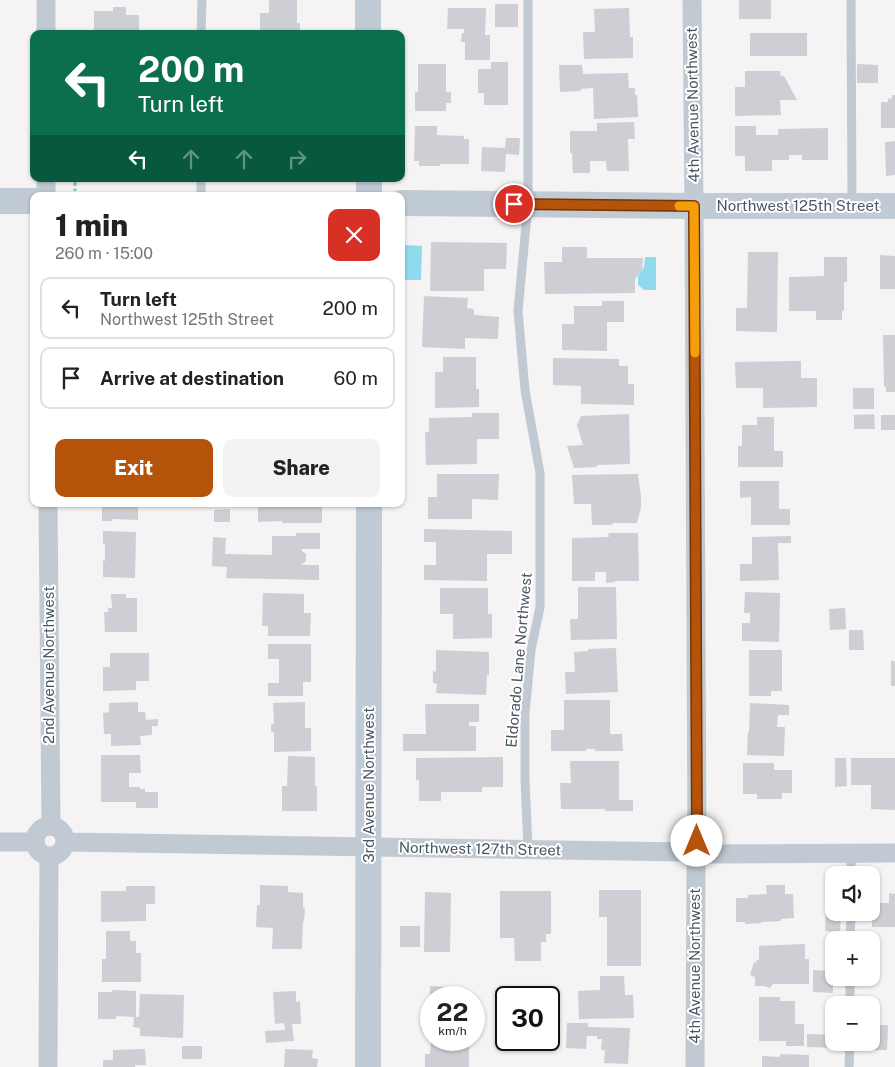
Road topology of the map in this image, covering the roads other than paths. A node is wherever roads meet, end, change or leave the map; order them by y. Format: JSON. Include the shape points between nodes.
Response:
{"nodes":[{"id":1,"x":46,"y":0,"type":"edge"},
{"id":2,"x":202,"y":0,"type":"edge"},
{"id":3,"x":368,"y":0,"type":"edge"},
{"id":4,"x":528,"y":0,"type":"edge"},
{"id":5,"x":692,"y":0,"type":"edge"},
{"id":6,"x":851,"y":0,"type":"edge"},
{"id":7,"x":46,"y":30,"type":"edge"},
{"id":8,"x":202,"y":30,"type":"edge"},
{"id":9,"x":368,"y":30,"type":"edge"},
{"id":10,"x":0,"y":201,"type":"edge"},
{"id":11,"x":30,"y":201,"type":"edge"},
{"id":12,"x":405,"y":203,"type":"edge"},
{"id":13,"x":528,"y":204,"type":"junction"},
{"id":14,"x":694,"y":206,"type":"junction"},
{"id":15,"x":852,"y":206,"type":"junction"},
{"id":16,"x":895,"y":206,"type":"edge"},
{"id":17,"x":48,"y":507,"type":"edge"},
{"id":18,"x":369,"y":507,"type":"edge"},
{"id":19,"x":50,"y":826,"type":"junction"},
{"id":20,"x":0,"y":842,"type":"edge"},
{"id":21,"x":35,"y":842,"type":"junction"},
{"id":22,"x":66,"y":842,"type":"junction"},
{"id":23,"x":369,"y":846,"type":"junction"},
{"id":24,"x":528,"y":850,"type":"junction"},
{"id":25,"x":696,"y":853,"type":"junction"},
{"id":26,"x":851,"y":853,"type":"junction"},
{"id":27,"x":895,"y":853,"type":"edge"},
{"id":28,"x":49,"y":856,"type":"junction"},
{"id":29,"x":851,"y":866,"type":"edge"},
{"id":30,"x":850,"y":1051,"type":"edge"},
{"id":31,"x":48,"y":1067,"type":"edge"},
{"id":32,"x":368,"y":1067,"type":"edge"},
{"id":33,"x":695,"y":1067,"type":"edge"},
{"id":34,"x":849,"y":1067,"type":"edge"}],
"edges":[{"from":1,"to":7,"type":"street"},
{"from":2,"to":8,"type":"lane"},
{"from":3,"to":9,"type":"street"},
{"from":4,"to":13,"type":"lane","name":"Eldorado Lane Northwest"},
{"from":5,"to":14,"type":"street","name":"4th Avenue Northwest"},
{"from":6,"to":15,"type":"lane"},
{"from":10,"to":11,"type":"street"},
{"from":12,"to":13,"type":"street","name":"Northwest 125th Street"},
{"from":13,"to":14,"type":"street","name":"Northwest 125th Street"},
{"from":13,"to":24,"type":"lane","name":"Eldorado Lane Northwest","via":[[518,311],[525,390],[540,473],[540,607],[531,650],[525,713]]},
{"from":14,"to":15,"type":"street","name":"Northwest 125th Street"},
{"from":14,"to":25,"type":"street","name":"4th Avenue Northwest"},
{"from":15,"to":16,"type":"street","name":"Northwest 125th Street"},
{"from":17,"to":19,"type":"street","name":"2nd Avenue Northwest"},
{"from":18,"to":23,"type":"street","name":"3rd Avenue Northwest"},
{"from":19,"to":21,"type":"street","via":[[40,829]]},
{"from":19,"to":22,"type":"street","via":[[63,832]]},
{"from":20,"to":21,"type":"street"},
{"from":21,"to":28,"type":"street","via":[[39,851]]},
{"from":22,"to":23,"type":"street","name":"Northwest 127th Street"},
{"from":22,"to":28,"type":"street","via":[[62,851]]},
{"from":23,"to":24,"type":"street","name":"Northwest 127th Street"},
{"from":23,"to":32,"type":"street","name":"3rd Avenue Northwest"},
{"from":24,"to":25,"type":"street","name":"Northwest 127th Street"},
{"from":25,"to":26,"type":"street","name":"Northwest 127th Street"},
{"from":25,"to":33,"type":"street","name":"4th Avenue Northwest"},
{"from":26,"to":27,"type":"street","name":"Northwest 127th Street"},
{"from":26,"to":29,"type":"lane"},
{"from":28,"to":31,"type":"street"},
{"from":30,"to":34,"type":"lane"}]}
